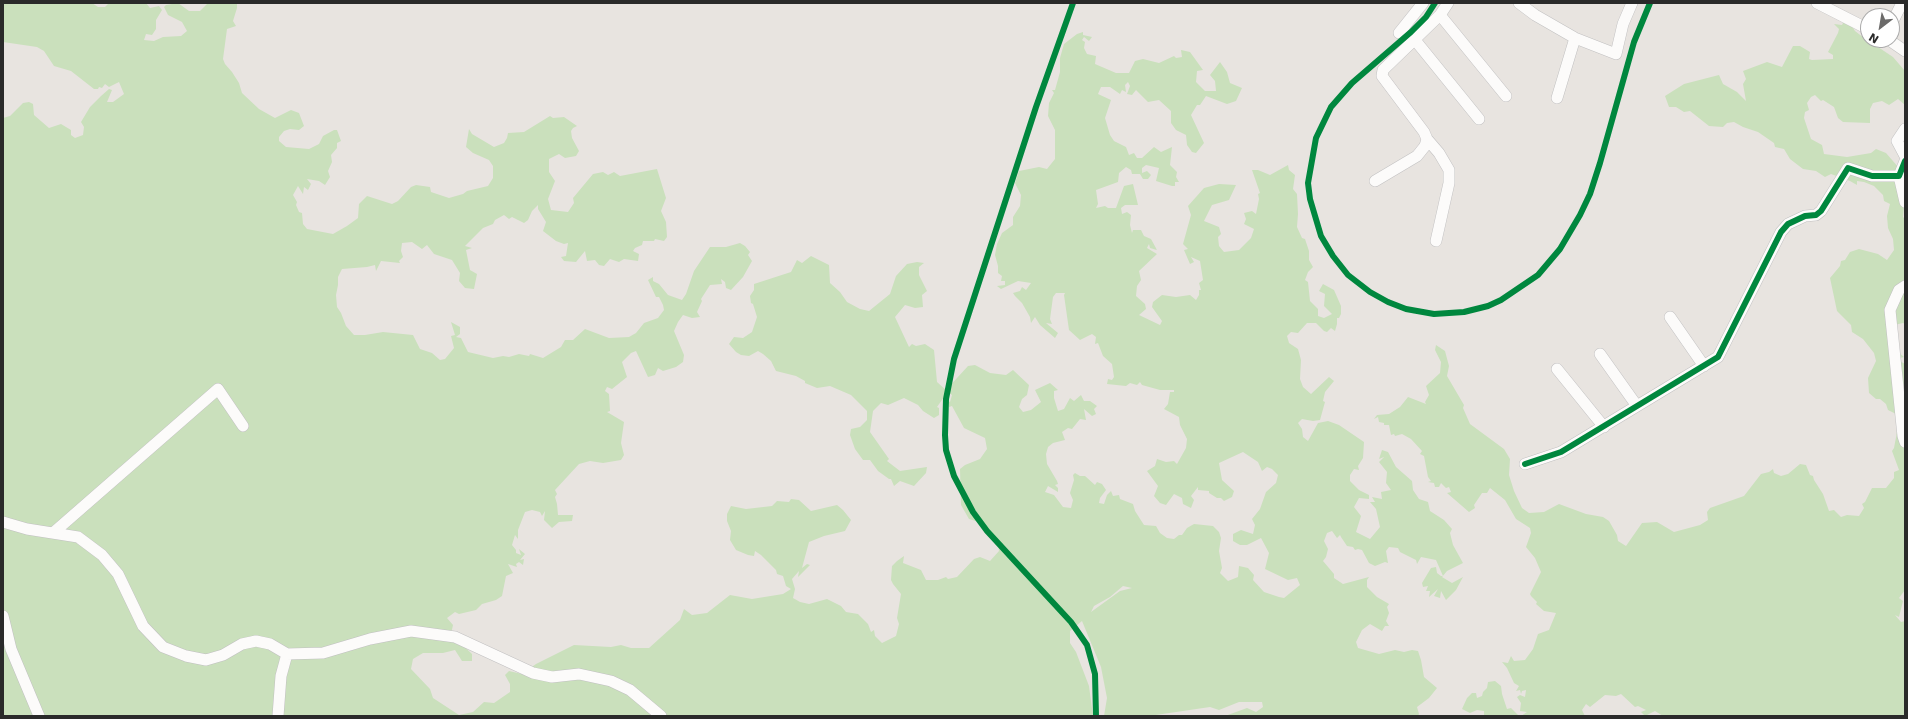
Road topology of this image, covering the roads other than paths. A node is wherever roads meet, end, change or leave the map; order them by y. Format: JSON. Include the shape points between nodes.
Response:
{"nodes":[{"id":1,"x":1448,"y":3,"type":"edge"},
{"id":2,"x":1519,"y":3,"type":"edge"},
{"id":3,"x":1632,"y":3,"type":"edge"},
{"id":4,"x":1817,"y":3,"type":"edge"},
{"id":5,"x":1417,"y":6,"type":"edge"},
{"id":6,"x":1440,"y":15,"type":"junction"},
{"id":7,"x":1860,"y":25,"type":"edge"},
{"id":8,"x":1398,"y":33,"type":"dead end"},
{"id":9,"x":1575,"y":38,"type":"junction"},
{"id":10,"x":1415,"y":40,"type":"junction"},
{"id":11,"x":1506,"y":96,"type":"dead end"},
{"id":12,"x":1557,"y":98,"type":"dead end"},
{"id":13,"x":1479,"y":119,"type":"dead end"},
{"id":14,"x":1905,"y":129,"type":"edge"},
{"id":15,"x":1427,"y":139,"type":"junction"},
{"id":16,"x":1905,"y":156,"type":"edge"},
{"id":17,"x":1905,"y":162,"type":"edge"},
{"id":18,"x":1899,"y":176,"type":"junction"},
{"id":19,"x":1375,"y":181,"type":"dead end"},
{"id":20,"x":1905,"y":202,"type":"edge"},
{"id":21,"x":1436,"y":241,"type":"dead end"},
{"id":22,"x":1905,"y":286,"type":"edge"},
{"id":23,"x":1670,"y":317,"type":"dead end"},
{"id":24,"x":1600,"y":354,"type":"dead end"},
{"id":25,"x":1704,"y":366,"type":"junction"},
{"id":26,"x":1557,"y":369,"type":"dead end"},
{"id":27,"x":1637,"y":406,"type":"junction"},
{"id":28,"x":243,"y":426,"type":"dead end"},
{"id":29,"x":1604,"y":426,"type":"junction"},
{"id":30,"x":1905,"y":442,"type":"edge"},
{"id":31,"x":1525,"y":464,"type":"dead end"},
{"id":32,"x":3,"y":523,"type":"edge"},
{"id":33,"x":53,"y":533,"type":"junction"},
{"id":34,"x":3,"y":616,"type":"edge"},
{"id":35,"x":287,"y":654,"type":"junction"},
{"id":36,"x":39,"y":716,"type":"edge"},
{"id":37,"x":278,"y":716,"type":"edge"},
{"id":38,"x":661,"y":716,"type":"edge"}],
"edges":[{"from":1,"to":6,"type":"street"},
{"from":2,"to":9,"type":"street"},
{"from":3,"to":9,"type":"street","via":[[1623,24],[1616,54]]},
{"from":4,"to":7,"type":"street"},
{"from":5,"to":8,"type":"street"},
{"from":6,"to":10,"type":"street"},
{"from":6,"to":11,"type":"street"},
{"from":9,"to":12,"type":"street"},
{"from":10,"to":13,"type":"street"},
{"from":10,"to":15,"type":"street","via":[[1383,70],[1382,76]]},
{"from":14,"to":16,"type":"street","via":[[1897,141]]},
{"from":15,"to":19,"type":"street","via":[[1426,146],[1417,156]]},
{"from":15,"to":21,"type":"street","via":[[1449,170],[1449,183]]},
{"from":17,"to":18,"type":"street"},
{"from":18,"to":20,"type":"street"},
{"from":18,"to":25,"type":"street","via":[[1872,176],[1848,168],[1821,211],[1788,224],[1781,232],[1718,357]]},
{"from":22,"to":30,"type":"street","via":[[1899,290],[1890,310]]},
{"from":23,"to":25,"type":"street"},
{"from":24,"to":27,"type":"street"},
{"from":25,"to":27,"type":"street"},
{"from":26,"to":29,"type":"street"},
{"from":27,"to":29,"type":"street"},
{"from":28,"to":33,"type":"street","via":[[218,389]]},
{"from":29,"to":31,"type":"street","via":[[1561,452]]},
{"from":32,"to":33,"type":"street","via":[[27,530]]},
{"from":33,"to":35,"type":"street","via":[[78,537],[102,555],[118,574],[143,626],[163,648],[206,660],[223,655],[242,644],[256,641],[270,644]]},
{"from":34,"to":36,"type":"street","via":[[11,648]]},
{"from":35,"to":37,"type":"street","via":[[281,676]]},
{"from":35,"to":38,"type":"street","via":[[323,653],[411,631],[455,638],[533,673],[552,677],[578,674],[611,681],[630,690]]}]}
